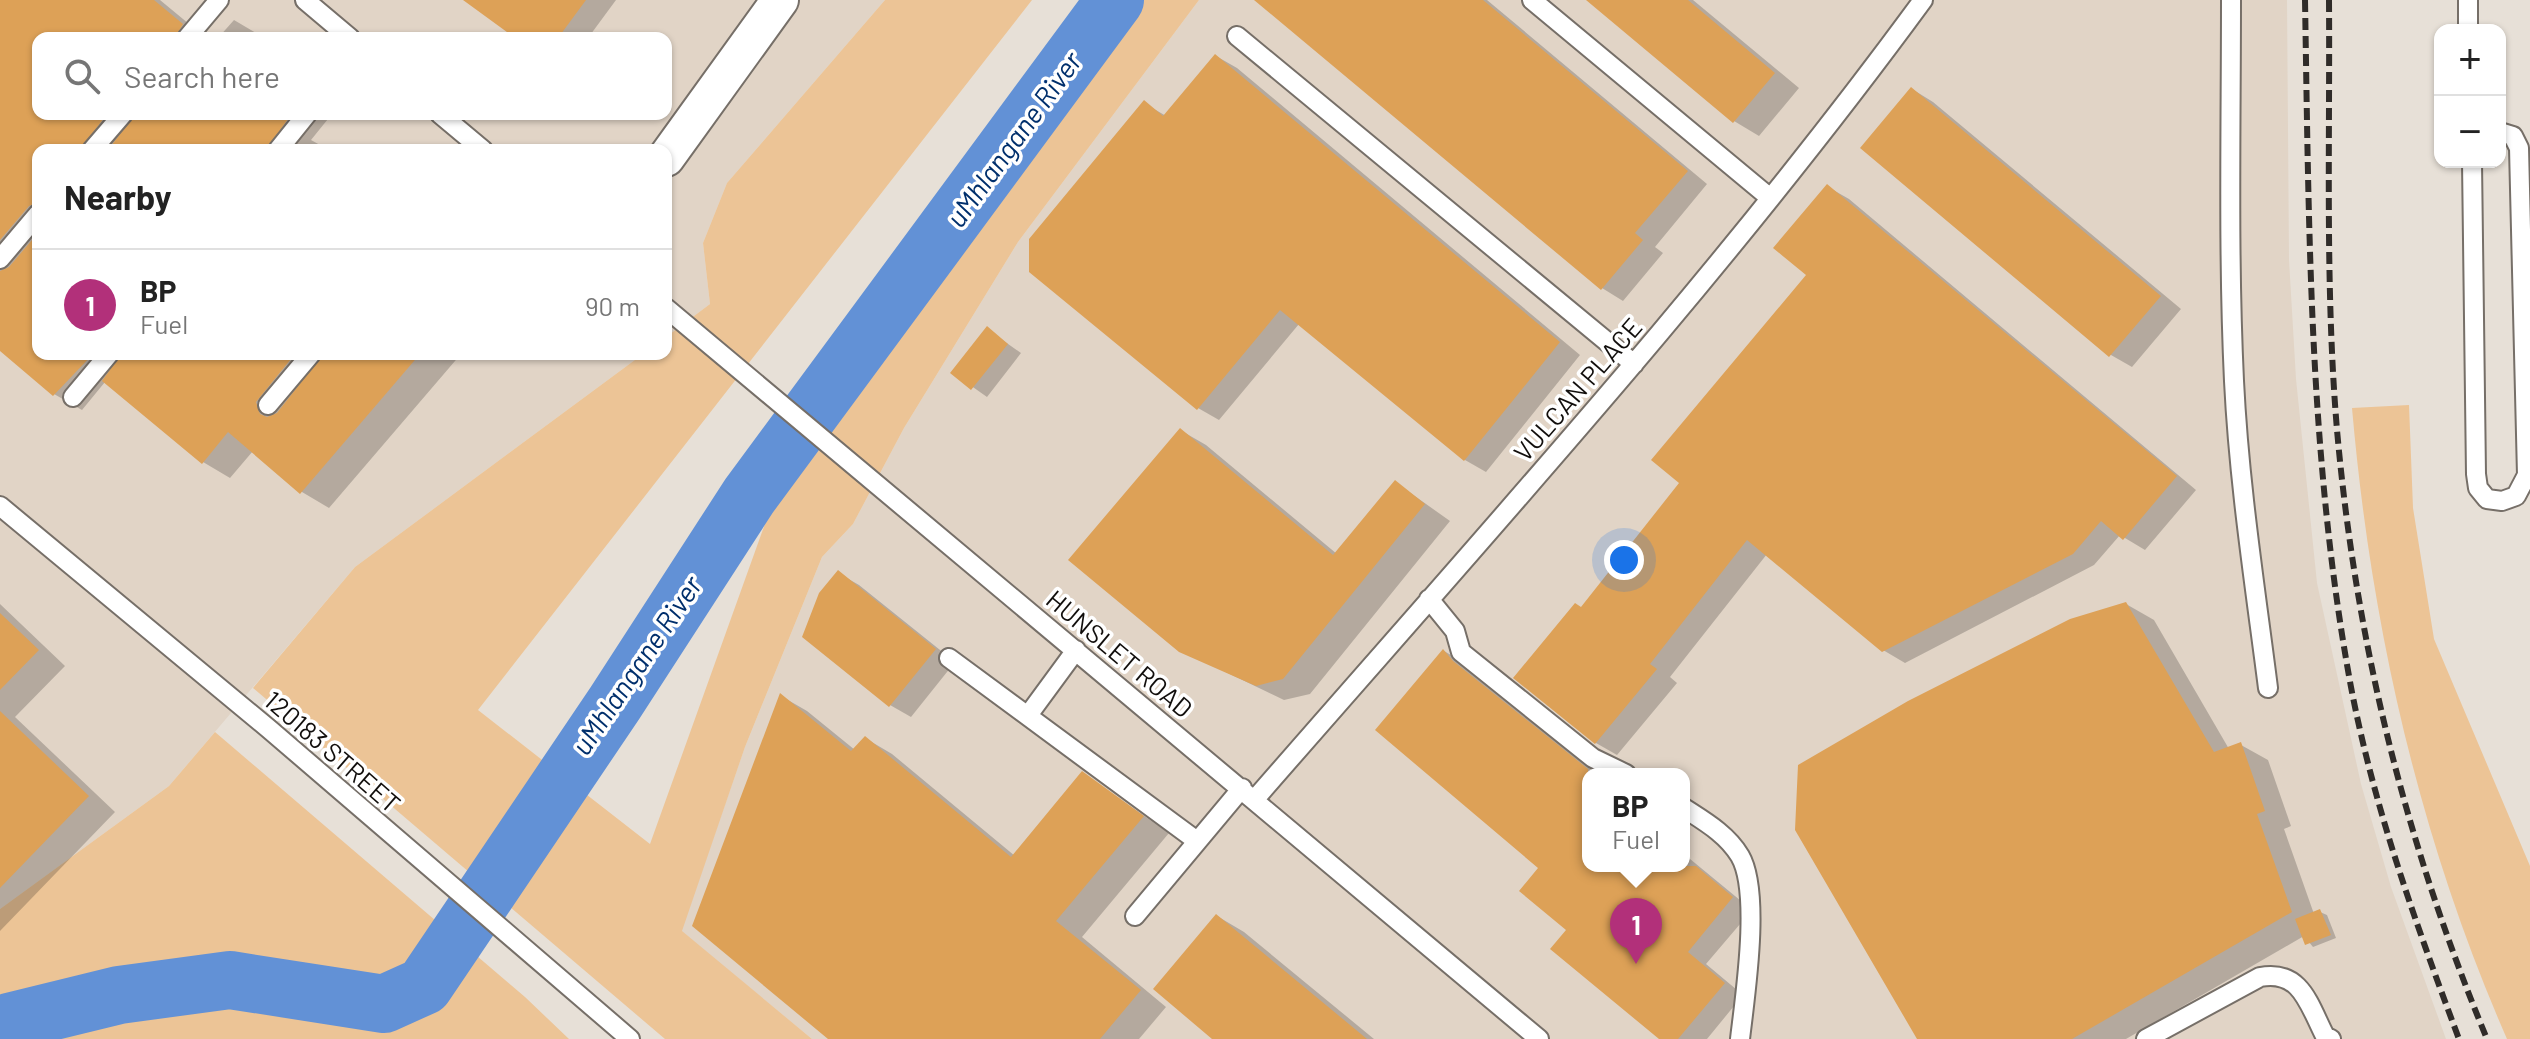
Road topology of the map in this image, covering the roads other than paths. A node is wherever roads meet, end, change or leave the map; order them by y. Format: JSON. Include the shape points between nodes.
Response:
{"nodes":[{"id":1,"x":219,"y":0,"type":"edge"},
{"id":2,"x":305,"y":0,"type":"edge"},
{"id":3,"x":780,"y":0,"type":"edge"},
{"id":4,"x":1532,"y":0,"type":"edge"},
{"id":5,"x":1923,"y":0,"type":"edge"},
{"id":6,"x":2231,"y":0,"type":"edge"},
{"id":7,"x":2468,"y":0,"type":"edge"},
{"id":8,"x":2468,"y":24,"type":"edge"},
{"id":9,"x":192,"y":32,"type":"edge"},
{"id":10,"x":343,"y":32,"type":"edge"},
{"id":11,"x":1237,"y":36,"type":"dead end"},
{"id":12,"x":118,"y":120,"type":"edge"},
{"id":13,"x":302,"y":120,"type":"edge"},
{"id":14,"x":447,"y":120,"type":"edge"},
{"id":15,"x":2506,"y":134,"type":"edge"},
{"id":16,"x":97,"y":144,"type":"edge"},
{"id":17,"x":283,"y":144,"type":"edge"},
{"id":18,"x":476,"y":144,"type":"edge"},
{"id":19,"x":672,"y":150,"type":"edge"},
{"id":20,"x":2472,"y":168,"type":"edge"},
{"id":21,"x":1769,"y":197,"type":"junction"},
{"id":22,"x":32,"y":221,"type":"edge"},
{"id":23,"x":0,"y":259,"type":"edge"},
{"id":24,"x":672,"y":313,"type":"edge"},
{"id":25,"x":104,"y":360,"type":"edge"},
{"id":26,"x":306,"y":360,"type":"edge"},
{"id":27,"x":1634,"y":364,"type":"junction"},
{"id":28,"x":73,"y":397,"type":"dead end"},
{"id":29,"x":268,"y":405,"type":"dead end"},
{"id":30,"x":0,"y":506,"type":"edge"},
{"id":31,"x":1429,"y":599,"type":"junction"},
{"id":32,"x":1076,"y":650,"type":"junction"},
{"id":33,"x":949,"y":658,"type":"dead end"},
{"id":34,"x":2268,"y":688,"type":"dead end"},
{"id":35,"x":1029,"y":714,"type":"junction"},
{"id":36,"x":1614,"y":768,"type":"edge"},
{"id":37,"x":1249,"y":794,"type":"junction"},
{"id":38,"x":1690,"y":812,"type":"edge"},
{"id":39,"x":1197,"y":841,"type":"junction"},
{"id":40,"x":1135,"y":916,"type":"dead end"},
{"id":41,"x":2325,"y":1038,"type":"edge"},
{"id":42,"x":630,"y":1039,"type":"edge"},
{"id":43,"x":1539,"y":1039,"type":"edge"},
{"id":44,"x":1740,"y":1039,"type":"edge"},
{"id":45,"x":2146,"y":1039,"type":"edge"}],
"edges":[{"from":1,"to":9,"type":"lane"},
{"from":2,"to":10,"type":"lane"},
{"from":3,"to":19,"type":"street"},
{"from":4,"to":21,"type":"lane"},
{"from":5,"to":21,"type":"lane","name":"VULCAN PLACE"},
{"from":6,"to":34,"type":"lane","via":[[2228,207],[2234,384]]},
{"from":7,"to":8,"type":"lane"},
{"from":11,"to":27,"type":"lane"},
{"from":12,"to":16,"type":"lane"},
{"from":13,"to":17,"type":"lane"},
{"from":14,"to":18,"type":"lane"},
{"from":15,"to":20,"type":"lane","via":[[2519,148],[2527,475],[2516,496],[2502,501],[2487,499],[2476,474]]},
{"from":21,"to":27,"type":"lane","name":"VULCAN PLACE"},
{"from":22,"to":23,"type":"lane"},
{"from":24,"to":32,"type":"lane","name":"HUNSLET ROAD"},
{"from":25,"to":28,"type":"lane"},
{"from":26,"to":29,"type":"lane"},
{"from":27,"to":31,"type":"lane","name":"VULCAN PLACE"},
{"from":30,"to":42,"type":"lane","name":"120183 STREET"},
{"from":31,"to":36,"type":"lane","via":[[1455,631],[1461,652],[1593,758]]},
{"from":31,"to":37,"type":"lane","name":"VULCAN PLACE"},
{"from":32,"to":35,"type":"lane"},
{"from":32,"to":37,"type":"lane","name":"HUNSLET ROAD"},
{"from":33,"to":35,"type":"lane"},
{"from":35,"to":39,"type":"lane"},
{"from":37,"to":39,"type":"lane","name":"VULCAN PLACE"},
{"from":37,"to":43,"type":"lane","name":"HUNSLET ROAD"},
{"from":38,"to":44,"type":"lane","via":[[1722,834],[1740,856],[1747,878],[1751,904]]},
{"from":39,"to":40,"type":"lane","name":"VULCAN PLACE"},
{"from":41,"to":45,"type":"lane","via":[[2290,978],[2273,975],[2260,977]]}]}
